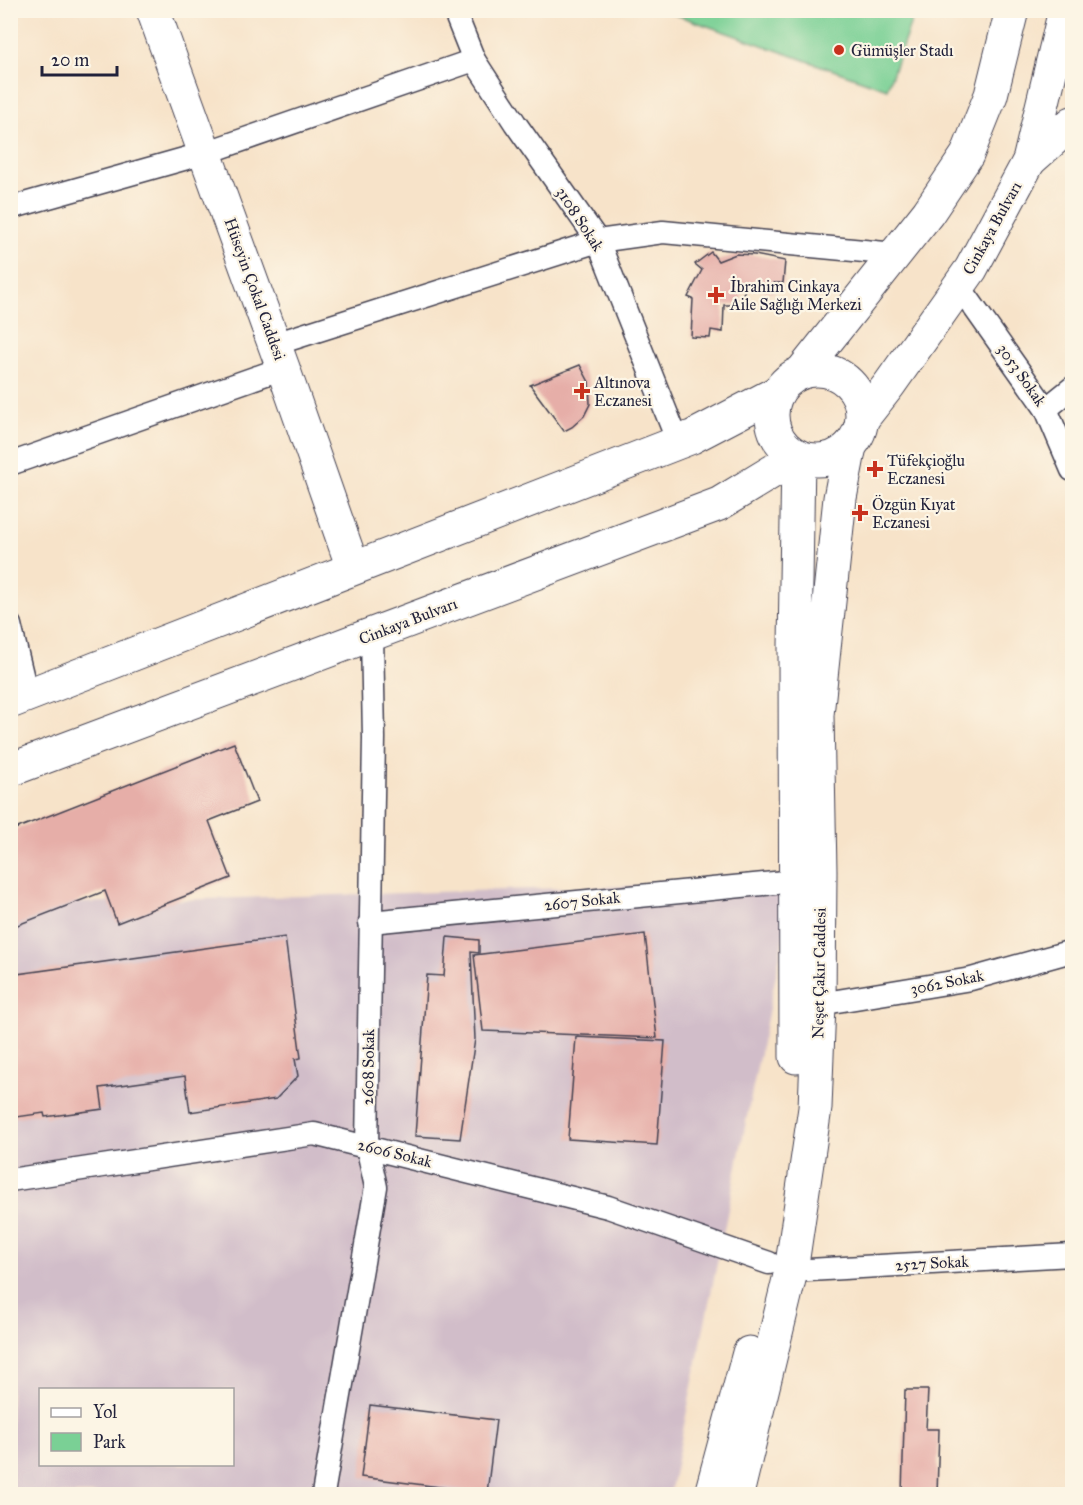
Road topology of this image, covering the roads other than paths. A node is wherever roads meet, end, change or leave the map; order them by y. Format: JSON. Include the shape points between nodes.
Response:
{"nodes":[{"id":1,"x":153,"y":10,"type":"edge"},
{"id":2,"x":454,"y":10,"type":"edge"},
{"id":3,"x":1012,"y":10,"type":"edge"},
{"id":4,"x":1065,"y":10,"type":"edge"},
{"id":5,"x":474,"y":60,"type":"junction"},
{"id":6,"x":1072,"y":123,"type":"edge"},
{"id":7,"x":205,"y":153,"type":"junction"},
{"id":8,"x":1029,"y":161,"type":"junction"},
{"id":9,"x":10,"y":208,"type":"edge"},
{"id":10,"x":598,"y":241,"type":"junction"},
{"id":11,"x":896,"y":254,"type":"junction"},
{"id":12,"x":959,"y":286,"type":"junction"},
{"id":13,"x":279,"y":356,"type":"junction"},
{"id":14,"x":790,"y":382,"type":"junction"},
{"id":15,"x":1072,"y":388,"type":"edge"},
{"id":16,"x":1046,"y":409,"type":"junction"},
{"id":17,"x":857,"y":432,"type":"junction"},
{"id":18,"x":678,"y":442,"type":"junction"},
{"id":19,"x":798,"y":456,"type":"junction"},
{"id":20,"x":10,"y":464,"type":"edge"},
{"id":21,"x":1072,"y":470,"type":"edge"},
{"id":22,"x":353,"y":568,"type":"junction"},
{"id":23,"x":10,"y":625,"type":"edge"},
{"id":24,"x":372,"y":635,"type":"junction"},
{"id":25,"x":19,"y":699,"type":"edge"},
{"id":26,"x":10,"y":770,"type":"edge"},
{"id":27,"x":795,"y":881,"type":"junction"},
{"id":28,"x":370,"y":922,"type":"junction"},
{"id":29,"x":1072,"y":951,"type":"edge"},
{"id":30,"x":819,"y":1004,"type":"junction"},
{"id":31,"x":367,"y":1146,"type":"junction"},
{"id":32,"x":10,"y":1180,"type":"edge"},
{"id":33,"x":1072,"y":1255,"type":"edge"},
{"id":34,"x":780,"y":1268,"type":"junction"},
{"id":35,"x":323,"y":1494,"type":"edge"},
{"id":36,"x":711,"y":1494,"type":"edge"},
{"id":37,"x":738,"y":1494,"type":"edge"}],
"edges":[{"from":1,"to":7,"type":"main road","name":"Hüseyin Çokal Caddesi"},
{"from":2,"to":5,"type":"street","name":"3108 Sokak"},
{"from":3,"to":11,"type":"main road","via":[[991,95],[967,155]]},
{"from":4,"to":8,"type":"main road","name":"Cinkaya Bulvarı"},
{"from":5,"to":7,"type":"street"},
{"from":5,"to":10,"type":"street","name":"3108 Sokak"},
{"from":6,"to":8,"type":"main road"},
{"from":7,"to":9,"type":"street"},
{"from":7,"to":13,"type":"main road","name":"Hüseyin Çokal Caddesi"},
{"from":8,"to":12,"type":"main road","name":"Cinkaya Bulvarı"},
{"from":10,"to":11,"type":"street","via":[[663,232]]},
{"from":10,"to":13,"type":"street"},
{"from":10,"to":18,"type":"street","name":"3108 Sokak"},
{"from":11,"to":14,"type":"main road"},
{"from":12,"to":16,"type":"street","name":"3053 Sokak"},
{"from":12,"to":17,"type":"main road","name":"Cinkaya Bulvarı"},
{"from":13,"to":20,"type":"street"},
{"from":13,"to":22,"type":"main road","name":"Hüseyin Çokal Caddesi"},
{"from":14,"to":17,"type":"main road","via":[[816,369],[844,378],[861,403]]},
{"from":14,"to":18,"type":"main road"},
{"from":14,"to":19,"type":"main road","via":[[773,403],[772,416],[779,440]]},
{"from":15,"to":16,"type":"street"},
{"from":16,"to":21,"type":"street","name":"3053 Sokak"},
{"from":17,"to":19,"type":"main road","via":[[839,455],[826,460]]},
{"from":17,"to":30,"type":"main road","name":"Neşet Çakır Caddesi","via":[[840,498],[817,715]]},
{"from":18,"to":22,"type":"main road"},
{"from":19,"to":24,"type":"main road","name":"Cinkaya Bulvarı","via":[[719,504]]},
{"from":19,"to":27,"type":"main road","name":"Neşet Çakır Caddesi"},
{"from":22,"to":25,"type":"main road"},
{"from":23,"to":25,"type":"street"},
{"from":24,"to":26,"type":"main road","name":"Cinkaya Bulvarı"},
{"from":24,"to":28,"type":"street","name":"2608 Sokak"},
{"from":27,"to":28,"type":"street","name":"2607 Sokak"},
{"from":27,"to":34,"type":"main road","name":"Neşet Çakır Caddesi","via":[[796,1075],[779,1221]]},
{"from":28,"to":31,"type":"street","name":"2608 Sokak"},
{"from":29,"to":30,"type":"street","name":"3062 Sokak","via":[[971,979]]},
{"from":30,"to":34,"type":"main road","name":"Neşet Çakır Caddesi","via":[[815,1108]]},
{"from":31,"to":32,"type":"street","name":"2606 Sokak","via":[[314,1134]]},
{"from":31,"to":34,"type":"street","name":"2606 Sokak","via":[[608,1207]]},
{"from":31,"to":35,"type":"street","name":"2608 Sokak","via":[[376,1187]]},
{"from":33,"to":34,"type":"street","name":"2527 Sokak"},
{"from":34,"to":36,"type":"main road","name":"Neşet Çakır Caddesi","via":[[759,1315]]},
{"from":34,"to":37,"type":"main road","name":"Neşet Çakır Caddesi"}]}
